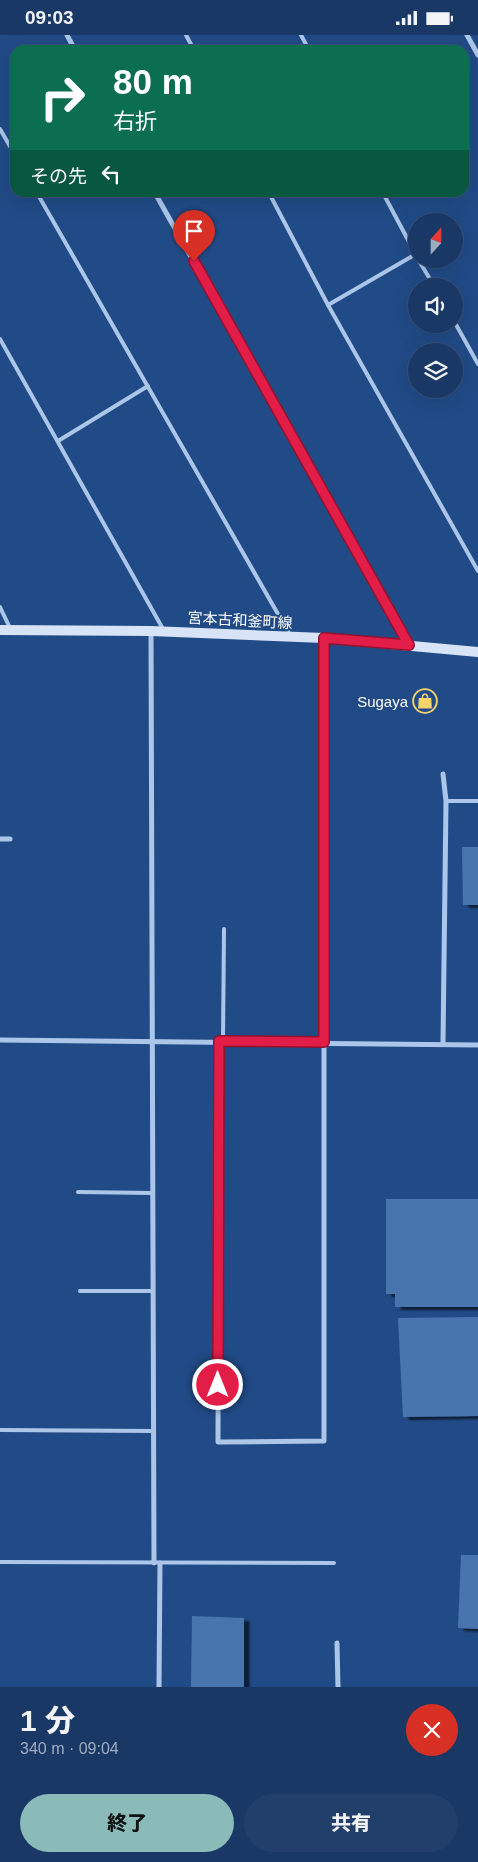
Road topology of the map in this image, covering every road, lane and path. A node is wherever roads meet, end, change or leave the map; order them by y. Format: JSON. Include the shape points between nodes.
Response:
{"nodes":[{"id":1,"x":468,"y":35,"type":"edge"},
{"id":2,"x":478,"y":55,"type":"edge"},
{"id":3,"x":0,"y":129,"type":"edge"},
{"id":4,"x":10,"y":146,"type":"edge"},
{"id":5,"x":39,"y":197,"type":"edge"},
{"id":6,"x":158,"y":197,"type":"edge"},
{"id":7,"x":271,"y":197,"type":"edge"},
{"id":8,"x":385,"y":197,"type":"edge"},
{"id":9,"x":408,"y":240,"type":"edge"},
{"id":10,"x":408,"y":260,"type":"edge"},
{"id":11,"x":328,"y":305,"type":"junction"},
{"id":12,"x":461,"y":333,"type":"edge"},
{"id":13,"x":0,"y":339,"type":"edge"},
{"id":14,"x":478,"y":364,"type":"edge"},
{"id":15,"x":148,"y":387,"type":"junction"},
{"id":16,"x":58,"y":441,"type":"junction"},
{"id":17,"x":478,"y":571,"type":"edge"},
{"id":18,"x":0,"y":607,"type":"edge"},
{"id":19,"x":0,"y":630,"type":"edge"},
{"id":20,"x":12,"y":630,"type":"junction"},
{"id":21,"x":152,"y":631,"type":"junction"},
{"id":22,"x":164,"y":632,"type":"junction"},
{"id":23,"x":292,"y":638,"type":"junction"},
{"id":24,"x":324,"y":638,"type":"junction"},
{"id":25,"x":409,"y":645,"type":"junction"},
{"id":26,"x":478,"y":652,"type":"edge"},
{"id":27,"x":444,"y":774,"type":"dead end"},
{"id":28,"x":446,"y":801,"type":"junction"},
{"id":29,"x":478,"y":801,"type":"edge"},
{"id":30,"x":0,"y":839,"type":"edge"},
{"id":31,"x":10,"y":839,"type":"dead end"},
{"id":32,"x":224,"y":929,"type":"dead end"},
{"id":33,"x":0,"y":1040,"type":"edge"},
{"id":34,"x":151,"y":1041,"type":"junction"},
{"id":35,"x":221,"y":1041,"type":"junction"},
{"id":36,"x":324,"y":1042,"type":"junction"},
{"id":37,"x":443,"y":1043,"type":"junction"},
{"id":38,"x":478,"y":1045,"type":"edge"},
{"id":39,"x":78,"y":1193,"type":"dead end"},
{"id":40,"x":152,"y":1193,"type":"junction"},
{"id":41,"x":80,"y":1291,"type":"dead end"},
{"id":42,"x":153,"y":1291,"type":"junction"},
{"id":43,"x":0,"y":1430,"type":"edge"},
{"id":44,"x":153,"y":1431,"type":"junction"},
{"id":45,"x":0,"y":1562,"type":"edge"},
{"id":46,"x":157,"y":1563,"type":"junction"},
{"id":47,"x":334,"y":1563,"type":"dead end"},
{"id":48,"x":337,"y":1643,"type":"dead end"},
{"id":49,"x":159,"y":1687,"type":"edge"},
{"id":50,"x":338,"y":1687,"type":"edge"}],
"edges":[{"from":1,"to":2,"type":"street"},
{"from":3,"to":4,"type":"lane"},
{"from":5,"to":15,"type":"lane"},
{"from":6,"to":25,"type":"street"},
{"from":7,"to":11,"type":"lane"},
{"from":8,"to":9,"type":"lane"},
{"from":10,"to":11,"type":"lane"},
{"from":11,"to":17,"type":"lane"},
{"from":12,"to":14,"type":"lane"},
{"from":13,"to":16,"type":"lane"},
{"from":15,"to":16,"type":"lane"},
{"from":15,"to":23,"type":"lane"},
{"from":16,"to":22,"type":"lane"},
{"from":18,"to":20,"type":"lane"},
{"from":19,"to":20,"type":"street","name":"宮本古和釜町線"},
{"from":20,"to":21,"type":"street","name":"宮本古和釜町線"},
{"from":21,"to":22,"type":"street","name":"宮本古和釜町線"},
{"from":21,"to":34,"type":"street"},
{"from":22,"to":23,"type":"street","name":"宮本古和釜町線"},
{"from":23,"to":24,"type":"street","name":"宮本古和釜町線"},
{"from":24,"to":25,"type":"street","name":"宮本古和釜町線"},
{"from":24,"to":36,"type":"street"},
{"from":25,"to":26,"type":"street","name":"宮本古和釜町線"},
{"from":27,"to":28,"type":"street"},
{"from":28,"to":29,"type":"lane"},
{"from":28,"to":37,"type":"street"},
{"from":30,"to":31,"type":"street"},
{"from":32,"to":35,"type":"lane"},
{"from":33,"to":34,"type":"street"},
{"from":34,"to":35,"type":"street"},
{"from":34,"to":40,"type":"street"},
{"from":35,"to":36,"type":"street"},
{"from":35,"to":36,"type":"street","via":[[218,1442],[324,1441]]},
{"from":36,"to":37,"type":"street"},
{"from":37,"to":38,"type":"street"},
{"from":39,"to":40,"type":"lane"},
{"from":40,"to":42,"type":"street"},
{"from":41,"to":42,"type":"lane"},
{"from":42,"to":44,"type":"street"},
{"from":43,"to":44,"type":"lane"},
{"from":44,"to":46,"type":"street"},
{"from":45,"to":46,"type":"lane"},
{"from":46,"to":47,"type":"lane"},
{"from":46,"to":49,"type":"street"},
{"from":48,"to":50,"type":"street"}]}
